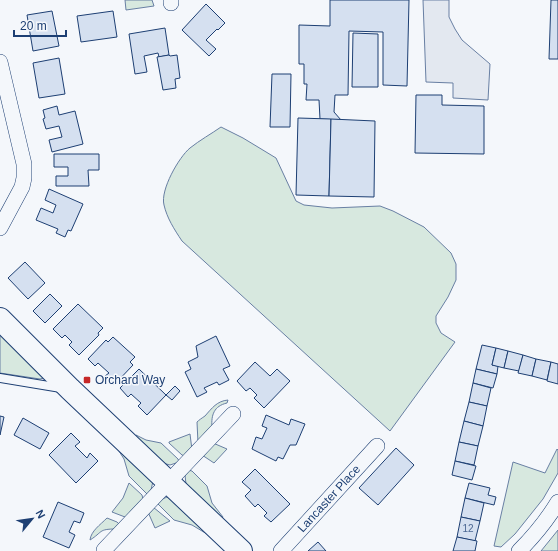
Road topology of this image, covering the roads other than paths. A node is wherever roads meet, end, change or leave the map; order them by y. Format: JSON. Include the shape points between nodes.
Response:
{"nodes":[{"id":1,"x":0,"y":62,"type":"edge"},
{"id":2,"x":0,"y":228,"type":"edge"},
{"id":3,"x":0,"y":319,"type":"edge"},
{"id":4,"x":0,"y":378,"type":"edge"},
{"id":5,"x":70,"y":389,"type":"junction"},
{"id":6,"x":233,"y":414,"type":"dead end"},
{"id":7,"x":377,"y":446,"type":"dead end"},
{"id":8,"x":168,"y":482,"type":"junction"},
{"id":9,"x":558,"y":502,"type":"edge"},
{"id":10,"x":104,"y":550,"type":"dead end"},
{"id":11,"x":241,"y":551,"type":"edge"},
{"id":12,"x":281,"y":551,"type":"edge"},
{"id":13,"x":519,"y":551,"type":"edge"}],
"edges":[{"from":1,"to":2,"type":"street","via":[[24,164],[24,178],[22,187]]},
{"from":3,"to":5,"type":"street"},
{"from":4,"to":5,"type":"lane"},
{"from":5,"to":8,"type":"street"},
{"from":6,"to":8,"type":"street"},
{"from":7,"to":12,"type":"street","name":"Lancaster Place"},
{"from":8,"to":10,"type":"street"},
{"from":8,"to":11,"type":"street"},
{"from":9,"to":13,"type":"street","via":[[544,523]]}]}
